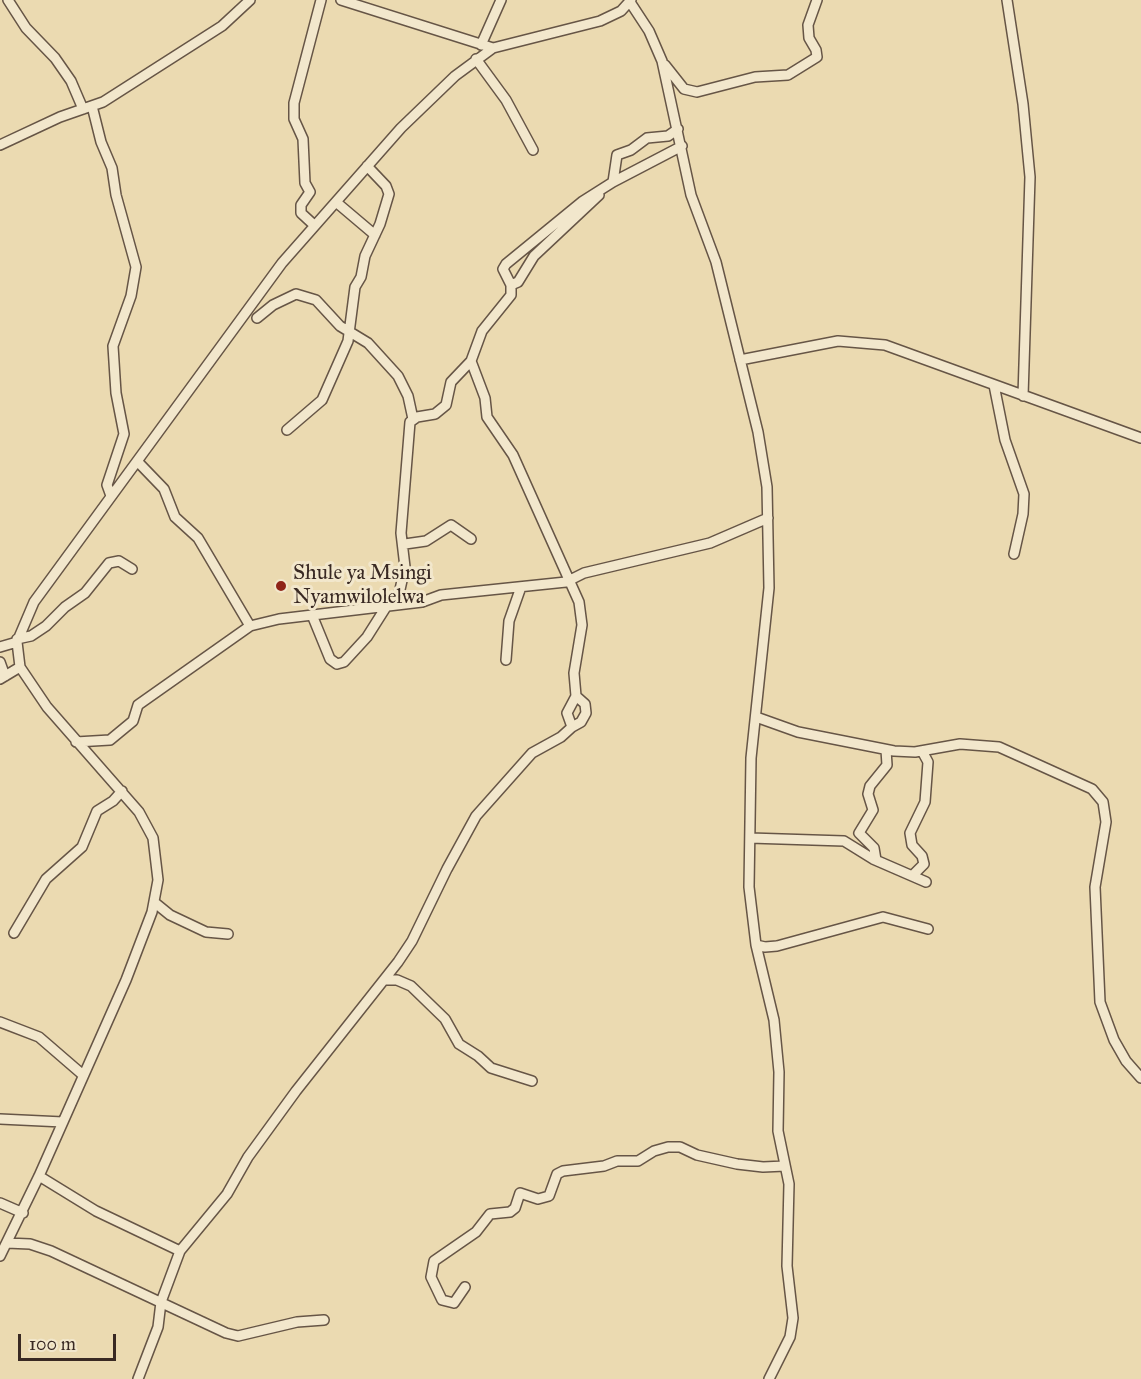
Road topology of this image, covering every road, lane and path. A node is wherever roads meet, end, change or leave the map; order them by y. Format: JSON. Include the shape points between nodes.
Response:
{"nodes":[{"id":1,"x":8,"y":0,"type":"edge"},
{"id":2,"x":250,"y":0,"type":"edge"},
{"id":3,"x":321,"y":0,"type":"edge"},
{"id":4,"x":341,"y":0,"type":"edge"},
{"id":5,"x":501,"y":0,"type":"edge"},
{"id":6,"x":818,"y":0,"type":"edge"},
{"id":7,"x":1006,"y":0,"type":"edge"},
{"id":8,"x":631,"y":1,"type":"edge"},
{"id":9,"x":481,"y":45,"type":"junction"},
{"id":10,"x":492,"y":48,"type":"junction"},
{"id":11,"x":476,"y":59,"type":"junction"},
{"id":12,"x":662,"y":61,"type":"junction"},
{"id":13,"x":88,"y":107,"type":"junction"},
{"id":14,"x":678,"y":129,"type":"junction"},
{"id":15,"x":0,"y":145,"type":"edge"},
{"id":16,"x":682,"y":146,"type":"junction"},
{"id":17,"x":533,"y":150,"type":"dead end"},
{"id":18,"x":367,"y":166,"type":"junction"},
{"id":19,"x":613,"y":182,"type":"junction"},
{"id":20,"x":604,"y":188,"type":"junction"},
{"id":21,"x":336,"y":202,"type":"junction"},
{"id":22,"x":314,"y":225,"type":"junction"},
{"id":23,"x":375,"y":235,"type":"junction"},
{"id":24,"x":512,"y":285,"type":"junction"},
{"id":25,"x":257,"y":318,"type":"dead end"},
{"id":26,"x":350,"y":332,"type":"junction"},
{"id":27,"x":740,"y":360,"type":"junction"},
{"id":28,"x":471,"y":361,"type":"junction"},
{"id":29,"x":994,"y":385,"type":"junction"},
{"id":30,"x":1023,"y":396,"type":"junction"},
{"id":31,"x":413,"y":419,"type":"junction"},
{"id":32,"x":287,"y":430,"type":"dead end"},
{"id":33,"x":1141,"y":438,"type":"edge"},
{"id":34,"x":137,"y":461,"type":"junction"},
{"id":35,"x":111,"y":496,"type":"junction"},
{"id":36,"x":768,"y":518,"type":"junction"},
{"id":37,"x":471,"y":539,"type":"dead end"},
{"id":38,"x":405,"y":544,"type":"junction"},
{"id":39,"x":1014,"y":554,"type":"dead end"},
{"id":40,"x":563,"y":567,"type":"junction"},
{"id":41,"x":132,"y":569,"type":"dead end"},
{"id":42,"x":572,"y":581,"type":"junction"},
{"id":43,"x":549,"y":584,"type":"junction"},
{"id":44,"x":521,"y":587,"type":"junction"},
{"id":45,"x":396,"y":603,"type":"junction"},
{"id":46,"x":386,"y":607,"type":"junction"},
{"id":47,"x":312,"y":615,"type":"junction"},
{"id":48,"x":250,"y":626,"type":"junction"},
{"id":49,"x":17,"y":641,"type":"junction"},
{"id":50,"x":0,"y":647,"type":"edge"},
{"id":51,"x":506,"y":660,"type":"dead end"},
{"id":52,"x":0,"y":662,"type":"edge"},
{"id":53,"x":20,"y":667,"type":"junction"},
{"id":54,"x":3,"y":678,"type":"edge"},
{"id":55,"x":576,"y":696,"type":"junction"},
{"id":56,"x":756,"y":717,"type":"junction"},
{"id":57,"x":572,"y":728,"type":"junction"},
{"id":58,"x":76,"y":741,"type":"junction"},
{"id":59,"x":886,"y":750,"type":"junction"},
{"id":60,"x":922,"y":751,"type":"junction"},
{"id":61,"x":122,"y":791,"type":"junction"},
{"id":62,"x":750,"y":838,"type":"junction"},
{"id":63,"x":876,"y":860,"type":"junction"},
{"id":64,"x":913,"y":875,"type":"junction"},
{"id":65,"x":926,"y":882,"type":"dead end"},
{"id":66,"x":154,"y":902,"type":"junction"},
{"id":67,"x":928,"y":929,"type":"dead end"},
{"id":68,"x":14,"y":933,"type":"dead end"},
{"id":69,"x":228,"y":934,"type":"dead end"},
{"id":70,"x":756,"y":945,"type":"junction"},
{"id":71,"x":385,"y":980,"type":"junction"},
{"id":72,"x":0,"y":1022,"type":"edge"},
{"id":73,"x":83,"y":1075,"type":"junction"},
{"id":74,"x":1141,"y":1078,"type":"edge"},
{"id":75,"x":531,"y":1081,"type":"dead end"},
{"id":76,"x":0,"y":1119,"type":"edge"},
{"id":77,"x":63,"y":1122,"type":"junction"},
{"id":78,"x":785,"y":1166,"type":"junction"},
{"id":79,"x":39,"y":1176,"type":"junction"},
{"id":80,"x":0,"y":1203,"type":"edge"},
{"id":81,"x":23,"y":1213,"type":"junction"},
{"id":82,"x":7,"y":1243,"type":"junction"},
{"id":83,"x":180,"y":1251,"type":"junction"},
{"id":84,"x":0,"y":1256,"type":"edge"},
{"id":85,"x":465,"y":1287,"type":"dead end"},
{"id":86,"x":161,"y":1302,"type":"junction"},
{"id":87,"x":324,"y":1320,"type":"dead end"},
{"id":88,"x":138,"y":1379,"type":"edge"},
{"id":89,"x":769,"y":1379,"type":"edge"}],
"edges":[{"from":1,"to":13,"type":"street"},
{"from":2,"to":13,"type":"street","via":[[222,27],[124,90]]},
{"from":3,"to":22,"type":"street","via":[[294,103],[294,118],[303,139],[305,183],[310,192],[300,213]]},
{"from":4,"to":9,"type":"street"},
{"from":5,"to":9,"type":"street"},
{"from":6,"to":12,"type":"street","via":[[808,25],[817,57],[788,75],[755,77],[697,92],[684,89]]},
{"from":7,"to":30,"type":"street","via":[[1030,177]]},
{"from":8,"to":10,"type":"street","via":[[600,21]]},
{"from":8,"to":12,"type":"street"},
{"from":9,"to":10,"type":"street"},
{"from":10,"to":11,"type":"street"},
{"from":11,"to":17,"type":"street","via":[[506,100]]},
{"from":11,"to":18,"type":"street","via":[[422,107]]},
{"from":12,"to":14,"type":"street"},
{"from":13,"to":15,"type":"street"},
{"from":13,"to":35,"type":"street","via":[[112,168],[136,267],[131,296],[113,346],[124,434],[107,485]]},
{"from":14,"to":16,"type":"street"},
{"from":14,"to":19,"type":"street","via":[[668,136],[647,138],[617,155]]},
{"from":16,"to":19,"type":"street"},
{"from":16,"to":27,"type":"street","via":[[691,195],[713,251]]},
{"from":18,"to":21,"type":"street"},
{"from":18,"to":23,"type":"street","via":[[389,194]]},
{"from":19,"to":20,"type":"street"},
{"from":20,"to":24,"type":"street","via":[[534,256]]},
{"from":20,"to":24,"type":"street","via":[[506,264],[503,269]]},
{"from":21,"to":22,"type":"street"},
{"from":21,"to":23,"type":"street"},
{"from":22,"to":34,"type":"street"},
{"from":23,"to":26,"type":"street","via":[[355,287]]},
{"from":24,"to":28,"type":"street","via":[[511,295],[480,335]]},
{"from":25,"to":26,"type":"street","via":[[273,305],[301,294],[316,300]]},
{"from":26,"to":31,"type":"street","via":[[368,344],[398,376]]},
{"from":26,"to":32,"type":"street","via":[[322,400]]},
{"from":27,"to":29,"type":"street","via":[[818,344],[862,342],[904,351]]},
{"from":27,"to":36,"type":"street","via":[[758,432]]},
{"from":28,"to":31,"type":"street","via":[[451,382],[449,399],[442,410]]},
{"from":28,"to":40,"type":"street","via":[[485,398],[487,417],[513,455]]},
{"from":29,"to":30,"type":"street"},
{"from":29,"to":39,"type":"street","via":[[1002,429],[1024,494]]},
{"from":30,"to":33,"type":"street"},
{"from":31,"to":38,"type":"street","via":[[404,479],[401,533]]},
{"from":34,"to":35,"type":"street"},
{"from":34,"to":48,"type":"street","via":[[164,489],[181,524],[198,538]]},
{"from":35,"to":49,"type":"street","via":[[34,602]]},
{"from":36,"to":42,"type":"street","via":[[710,543],[584,573]]},
{"from":36,"to":56,"type":"street","via":[[768,604]]},
{"from":37,"to":38,"type":"street","via":[[451,525],[426,541]]},
{"from":38,"to":45,"type":"street","via":[[405,567]]},
{"from":40,"to":42,"type":"street"},
{"from":40,"to":43,"type":"street"},
{"from":41,"to":49,"type":"street","via":[[119,561],[108,563],[85,593],[46,626]]},
{"from":42,"to":43,"type":"street"},
{"from":42,"to":55,"type":"street","via":[[582,617],[574,673]]},
{"from":43,"to":44,"type":"street"},
{"from":44,"to":45,"type":"street"},
{"from":44,"to":51,"type":"street","via":[[510,621]]},
{"from":45,"to":46,"type":"street"},
{"from":46,"to":47,"type":"street"},
{"from":46,"to":47,"type":"street","via":[[367,637],[344,663],[337,664],[327,653]]},
{"from":47,"to":48,"type":"street"},
{"from":48,"to":58,"type":"street","via":[[138,705],[133,721],[110,740]]},
{"from":49,"to":50,"type":"street"},
{"from":49,"to":53,"type":"street"},
{"from":52,"to":54,"type":"street"},
{"from":53,"to":54,"type":"street"},
{"from":53,"to":58,"type":"street"},
{"from":55,"to":57,"type":"street","via":[[567,713]]},
{"from":55,"to":57,"type":"street","via":[[585,704],[586,713]]},
{"from":56,"to":59,"type":"street","via":[[798,732]]},
{"from":56,"to":62,"type":"street","via":[[750,777]]},
{"from":57,"to":71,"type":"street","via":[[532,753],[476,816],[412,941]]},
{"from":58,"to":61,"type":"street"},
{"from":59,"to":60,"type":"street"},
{"from":59,"to":63,"type":"street","via":[[887,765],[868,794],[873,810],[859,833],[874,848]]},
{"from":60,"to":64,"type":"street","via":[[928,762],[925,802],[910,833],[912,845],[924,864]]},
{"from":60,"to":74,"type":"street","via":[[960,744],[999,747],[1076,780],[1092,789],[1103,802],[1106,822],[1095,887],[1100,1002],[1114,1040]]},
{"from":61,"to":66,"type":"street","via":[[153,838],[158,865]]},
{"from":61,"to":68,"type":"street","via":[[97,811],[82,847],[46,879]]},
{"from":62,"to":63,"type":"street","via":[[844,841]]},
{"from":62,"to":70,"type":"street","via":[[749,900]]},
{"from":63,"to":64,"type":"street"},
{"from":64,"to":65,"type":"street"},
{"from":66,"to":69,"type":"street","via":[[170,915],[206,932]]},
{"from":66,"to":73,"type":"street","via":[[126,980]]},
{"from":67,"to":70,"type":"street","via":[[883,917],[777,946]]},
{"from":70,"to":78,"type":"street","via":[[774,1020],[778,1121]]},
{"from":71,"to":75,"type":"street","via":[[411,986],[445,1019],[459,1044],[491,1068]]},
{"from":71,"to":83,"type":"street","via":[[296,1091],[248,1157],[227,1194]]},
{"from":72,"to":73,"type":"street","via":[[39,1037]]},
{"from":73,"to":77,"type":"street"},
{"from":76,"to":77,"type":"street"},
{"from":77,"to":79,"type":"street"},
{"from":78,"to":85,"type":"street","via":[[736,1164],[674,1146],[661,1148],[638,1161],[620,1160],[562,1171],[553,1181],[549,1196],[538,1199],[520,1193],[510,1212],[490,1214],[476,1233],[434,1260],[430,1277],[442,1300],[454,1303]]},
{"from":78,"to":89,"type":"street","via":[[789,1185],[788,1266],[793,1328]]},
{"from":79,"to":81,"type":"street"},
{"from":79,"to":83,"type":"street","via":[[96,1211]]},
{"from":80,"to":81,"type":"street"},
{"from":81,"to":82,"type":"street"},
{"from":82,"to":84,"type":"street"},
{"from":82,"to":86,"type":"street","via":[[44,1248]]},
{"from":83,"to":86,"type":"street"},
{"from":86,"to":87,"type":"street","via":[[238,1336]]},
{"from":86,"to":88,"type":"street","via":[[158,1328]]}]}
